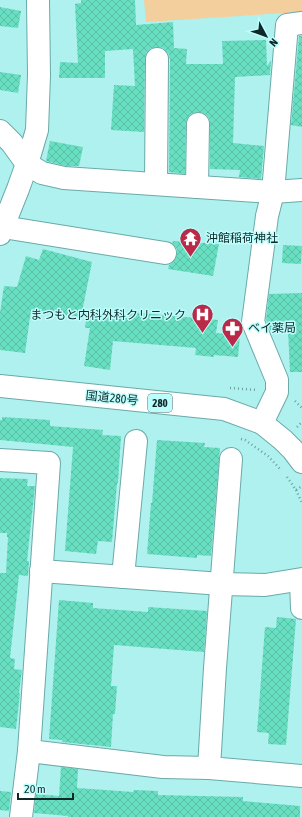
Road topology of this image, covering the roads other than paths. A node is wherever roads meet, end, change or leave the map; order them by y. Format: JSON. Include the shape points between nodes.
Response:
{"nodes":[{"id":1,"x":38,"y":0,"type":"edge"},
{"id":2,"x":302,"y":23,"type":"edge"},
{"id":3,"x":157,"y":60,"type":"dead end"},
{"id":4,"x":198,"y":124,"type":"dead end"},
{"id":5,"x":0,"y":131,"type":"edge"},
{"id":6,"x":27,"y":164,"type":"junction"},
{"id":7,"x":156,"y":184,"type":"junction"},
{"id":8,"x":196,"y":187,"type":"junction"},
{"id":9,"x":302,"y":190,"type":"edge"},
{"id":10,"x":273,"y":192,"type":"junction"},
{"id":11,"x":2,"y":230,"type":"edge"},
{"id":12,"x":164,"y":253,"type":"dead end"},
{"id":13,"x":0,"y":386,"type":"edge"},
{"id":14,"x":262,"y":423,"type":"junction"},
{"id":15,"x":136,"y":441,"type":"dead end"},
{"id":16,"x":299,"y":453,"type":"edge"},
{"id":17,"x":231,"y":459,"type":"dead end"},
{"id":18,"x":0,"y":460,"type":"edge"},
{"id":19,"x":41,"y":571,"type":"junction"},
{"id":20,"x":123,"y":577,"type":"junction"},
{"id":21,"x":301,"y":580,"type":"edge"},
{"id":22,"x":222,"y":584,"type":"junction"},
{"id":23,"x":302,"y":608,"type":"edge"},
{"id":24,"x":29,"y":751,"type":"junction"},
{"id":25,"x":209,"y":768,"type":"junction"},
{"id":26,"x":302,"y":776,"type":"edge"},
{"id":27,"x":21,"y":817,"type":"edge"}],
"edges":[{"from":1,"to":6,"type":"main road","via":[[39,75],[36,130]]},
{"from":2,"to":10,"type":"main road","via":[[287,25]]},
{"from":3,"to":7,"type":"main road"},
{"from":4,"to":8,"type":"main road"},
{"from":5,"to":6,"type":"main road"},
{"from":6,"to":7,"type":"main road","via":[[42,173],[64,178]]},
{"from":6,"to":11,"type":"main road"},
{"from":7,"to":8,"type":"main road"},
{"from":8,"to":10,"type":"main road"},
{"from":9,"to":10,"type":"main road"},
{"from":10,"to":14,"type":"main road","via":[[267,216],[253,322],[277,380],[277,392]]},
{"from":11,"to":12,"type":"main road"},
{"from":13,"to":14,"type":"main road","name":"国道280号","number":"280","via":[[224,410]]},
{"from":14,"to":16,"type":"main road","name":"国道280号","number":"280"},
{"from":15,"to":20,"type":"main road"},
{"from":17,"to":22,"type":"main road"},
{"from":18,"to":19,"type":"main road","via":[[49,463]]},
{"from":19,"to":20,"type":"main road"},
{"from":19,"to":24,"type":"main road"},
{"from":20,"to":22,"type":"main road"},
{"from":21,"to":22,"type":"main road","via":[[265,585]]},
{"from":21,"to":23,"type":"main road"},
{"from":22,"to":25,"type":"main road"},
{"from":24,"to":25,"type":"main road","via":[[163,767]]},
{"from":24,"to":27,"type":"main road"},
{"from":25,"to":26,"type":"main road"}]}
